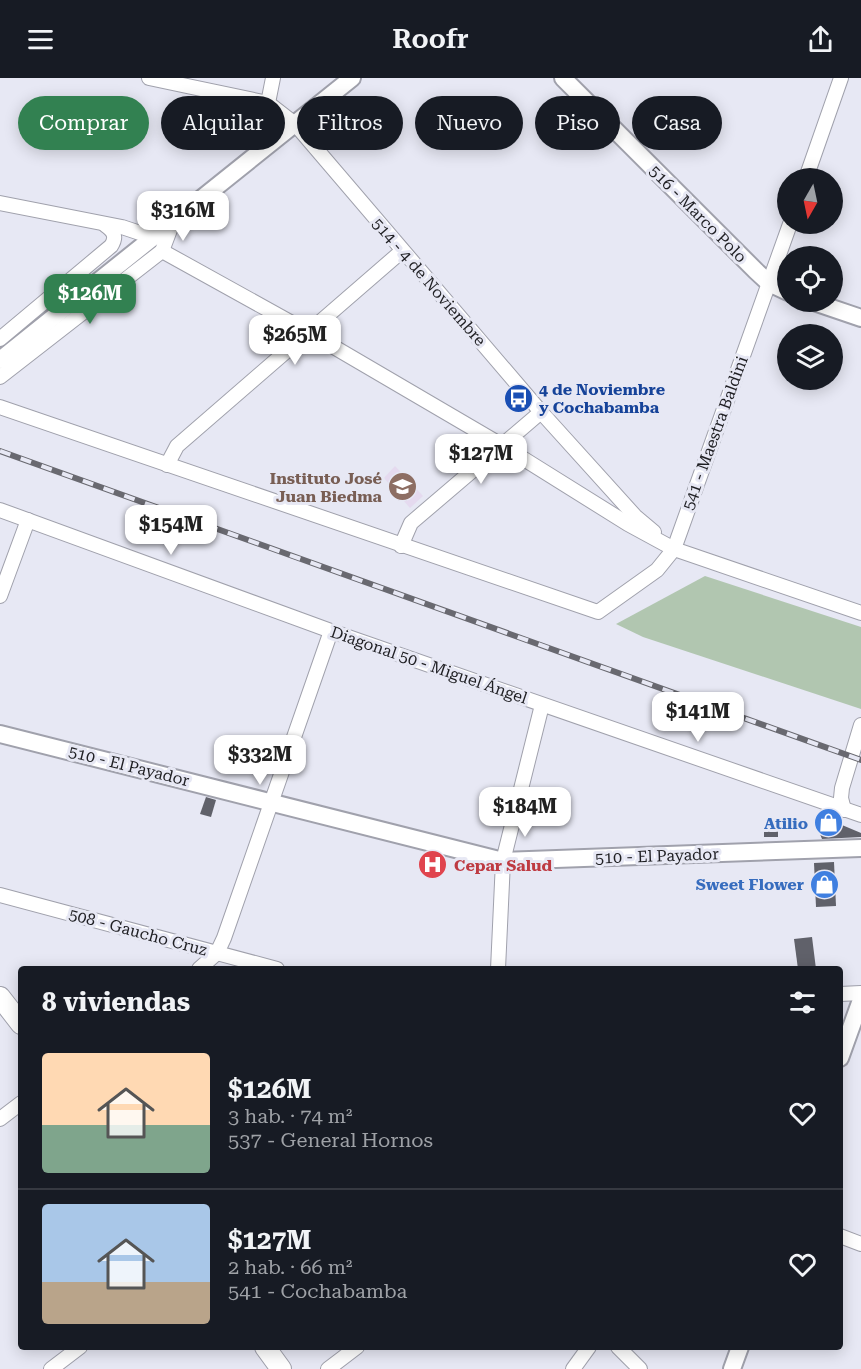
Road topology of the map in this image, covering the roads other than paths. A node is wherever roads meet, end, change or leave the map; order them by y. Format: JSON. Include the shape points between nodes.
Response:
{"nodes":[{"id":1,"x":149,"y":78,"type":"edge"},
{"id":2,"x":273,"y":78,"type":"edge"},
{"id":3,"x":352,"y":78,"type":"edge"},
{"id":4,"x":563,"y":78,"type":"edge"},
{"id":5,"x":841,"y":78,"type":"edge"},
{"id":6,"x":235,"y":96,"type":"edge"},
{"id":7,"x":269,"y":96,"type":"edge"},
{"id":8,"x":285,"y":116,"type":"edge"},
{"id":9,"x":295,"y":124,"type":"junction"},
{"id":10,"x":810,"y":168,"type":"edge"},
{"id":11,"x":0,"y":203,"type":"edge"},
{"id":12,"x":105,"y":225,"type":"junction"},
{"id":13,"x":787,"y":234,"type":"edge"},
{"id":14,"x":157,"y":244,"type":"junction"},
{"id":15,"x":402,"y":251,"type":"junction"},
{"id":16,"x":770,"y":283,"type":"junction"},
{"id":17,"x":777,"y":286,"type":"edge"},
{"id":18,"x":843,"y":312,"type":"edge"},
{"id":19,"x":861,"y":318,"type":"edge"},
{"id":20,"x":310,"y":333,"type":"junction"},
{"id":21,"x":0,"y":339,"type":"edge"},
{"id":22,"x":0,"y":360,"type":"edge"},
{"id":23,"x":0,"y":377,"type":"edge"},
{"id":24,"x":0,"y":407,"type":"edge"},
{"id":25,"x":541,"y":412,"type":"junction"},
{"id":26,"x":503,"y":446,"type":"junction"},
{"id":27,"x":167,"y":465,"type":"junction"},
{"id":28,"x":0,"y":510,"type":"edge"},
{"id":29,"x":28,"y":520,"type":"junction"},
{"id":30,"x":401,"y":546,"type":"junction"},
{"id":31,"x":674,"y":549,"type":"junction"},
{"id":32,"x":0,"y":596,"type":"edge"},
{"id":33,"x":861,"y":613,"type":"edge"},
{"id":34,"x":331,"y":631,"type":"junction"},
{"id":35,"x":542,"y":705,"type":"junction"},
{"id":36,"x":861,"y":725,"type":"edge"},
{"id":37,"x":0,"y":734,"type":"edge"},
{"id":38,"x":271,"y":802,"type":"junction"},
{"id":39,"x":844,"y":810,"type":"junction"},
{"id":40,"x":861,"y":815,"type":"edge"},
{"id":41,"x":861,"y":848,"type":"edge"},
{"id":42,"x":503,"y":861,"type":"junction"},
{"id":43,"x":0,"y":895,"type":"edge"},
{"id":44,"x":217,"y":953,"type":"junction"},
{"id":45,"x":202,"y":966,"type":"edge"},
{"id":46,"x":266,"y":966,"type":"edge"},
{"id":47,"x":498,"y":966,"type":"edge"},
{"id":48,"x":861,"y":993,"type":"edge"},
{"id":49,"x":843,"y":994,"type":"edge"},
{"id":50,"x":0,"y":997,"type":"edge"},
{"id":51,"x":861,"y":1000,"type":"edge"},
{"id":52,"x":18,"y":1020,"type":"edge"},
{"id":53,"x":843,"y":1050,"type":"edge"},
{"id":54,"x":18,"y":1105,"type":"edge"},
{"id":55,"x":0,"y":1119,"type":"edge"},
{"id":56,"x":843,"y":1237,"type":"edge"},
{"id":57,"x":861,"y":1244,"type":"edge"},
{"id":58,"x":76,"y":1350,"type":"edge"},
{"id":59,"x":267,"y":1350,"type":"edge"},
{"id":60,"x":353,"y":1350,"type":"edge"},
{"id":61,"x":587,"y":1350,"type":"edge"},
{"id":62,"x":621,"y":1350,"type":"edge"},
{"id":63,"x":739,"y":1350,"type":"edge"},
{"id":64,"x":51,"y":1369,"type":"edge"},
{"id":65,"x":281,"y":1369,"type":"edge"},
{"id":66,"x":328,"y":1369,"type":"edge"},
{"id":67,"x":573,"y":1369,"type":"edge"},
{"id":68,"x":640,"y":1369,"type":"edge"},
{"id":69,"x":732,"y":1369,"type":"edge"}],
"edges":[{"from":1,"to":6,"type":"street","name":"514 - 4 de Noviembre"},
{"from":2,"to":7,"type":"street"},
{"from":3,"to":9,"type":"street"},
{"from":4,"to":16,"type":"street","name":"516 - Marco Polo"},
{"from":5,"to":10,"type":"street"},
{"from":8,"to":9,"type":"street","name":"514 - 4 de Noviembre"},
{"from":9,"to":14,"type":"street","via":[[172,222]]},
{"from":9,"to":15,"type":"street","name":"514 - 4 de Noviembre"},
{"from":11,"to":12,"type":"street"},
{"from":12,"to":14,"type":"street","via":[[129,229]]},
{"from":12,"to":21,"type":"street","via":[[114,236],[111,246]]},
{"from":13,"to":16,"type":"street","name":"541 - Maestra Baldini"},
{"from":14,"to":20,"type":"street"},
{"from":14,"to":22,"type":"street","via":[[64,308]]},
{"from":14,"to":23,"type":"street"},
{"from":15,"to":20,"type":"street"},
{"from":15,"to":25,"type":"street","name":"514 - 4 de Noviembre"},
{"from":16,"to":17,"type":"street","name":"516 - Marco Polo"},
{"from":16,"to":31,"type":"street","name":"541 - Maestra Baldini"},
{"from":18,"to":19,"type":"street"},
{"from":20,"to":26,"type":"street"},
{"from":20,"to":27,"type":"street","via":[[177,446]]},
{"from":24,"to":27,"type":"street"},
{"from":25,"to":26,"type":"street"},
{"from":25,"to":31,"type":"street","name":"514 - 4 de Noviembre","via":[[635,516]]},
{"from":26,"to":30,"type":"street","via":[[411,523]]},
{"from":26,"to":31,"type":"street","via":[[628,525]]},
{"from":27,"to":30,"type":"street"},
{"from":28,"to":29,"type":"street","name":"Diagonal 50 - Miguel Ángel"},
{"from":29,"to":32,"type":"street"},
{"from":29,"to":34,"type":"street","name":"Diagonal 50 - Miguel Ángel"},
{"from":30,"to":31,"type":"street","name":"541 - Maestra Baldini","via":[[598,612],[657,570]]},
{"from":31,"to":33,"type":"street"},
{"from":34,"to":35,"type":"street","name":"Diagonal 50 - Miguel Ángel"},
{"from":34,"to":38,"type":"street"},
{"from":35,"to":39,"type":"street","name":"Diagonal 50 - Miguel Ángel"},
{"from":35,"to":42,"type":"street"},
{"from":36,"to":39,"type":"street","via":[[842,788]]},
{"from":37,"to":38,"type":"street","name":"510 - El Payador"},
{"from":38,"to":42,"type":"street","name":"510 - El Payador"},
{"from":38,"to":44,"type":"street"},
{"from":39,"to":40,"type":"street","name":"Diagonal 50 - Miguel Ángel"},
{"from":41,"to":42,"type":"street","name":"510 - El Payador"},
{"from":42,"to":47,"type":"street"},
{"from":43,"to":44,"type":"street","name":"508 - Gaucho Cruz"},
{"from":44,"to":45,"type":"street"},
{"from":44,"to":46,"type":"street","name":"508 - Gaucho Cruz"},
{"from":48,"to":49,"type":"street"},
{"from":50,"to":52,"type":"main road"},
{"from":51,"to":53,"type":"street"},
{"from":54,"to":55,"type":"street"},
{"from":56,"to":57,"type":"street"},
{"from":58,"to":64,"type":"street"},
{"from":59,"to":65,"type":"main road"},
{"from":60,"to":66,"type":"street"},
{"from":61,"to":67,"type":"street"},
{"from":62,"to":68,"type":"street"},
{"from":63,"to":69,"type":"street"}]}
